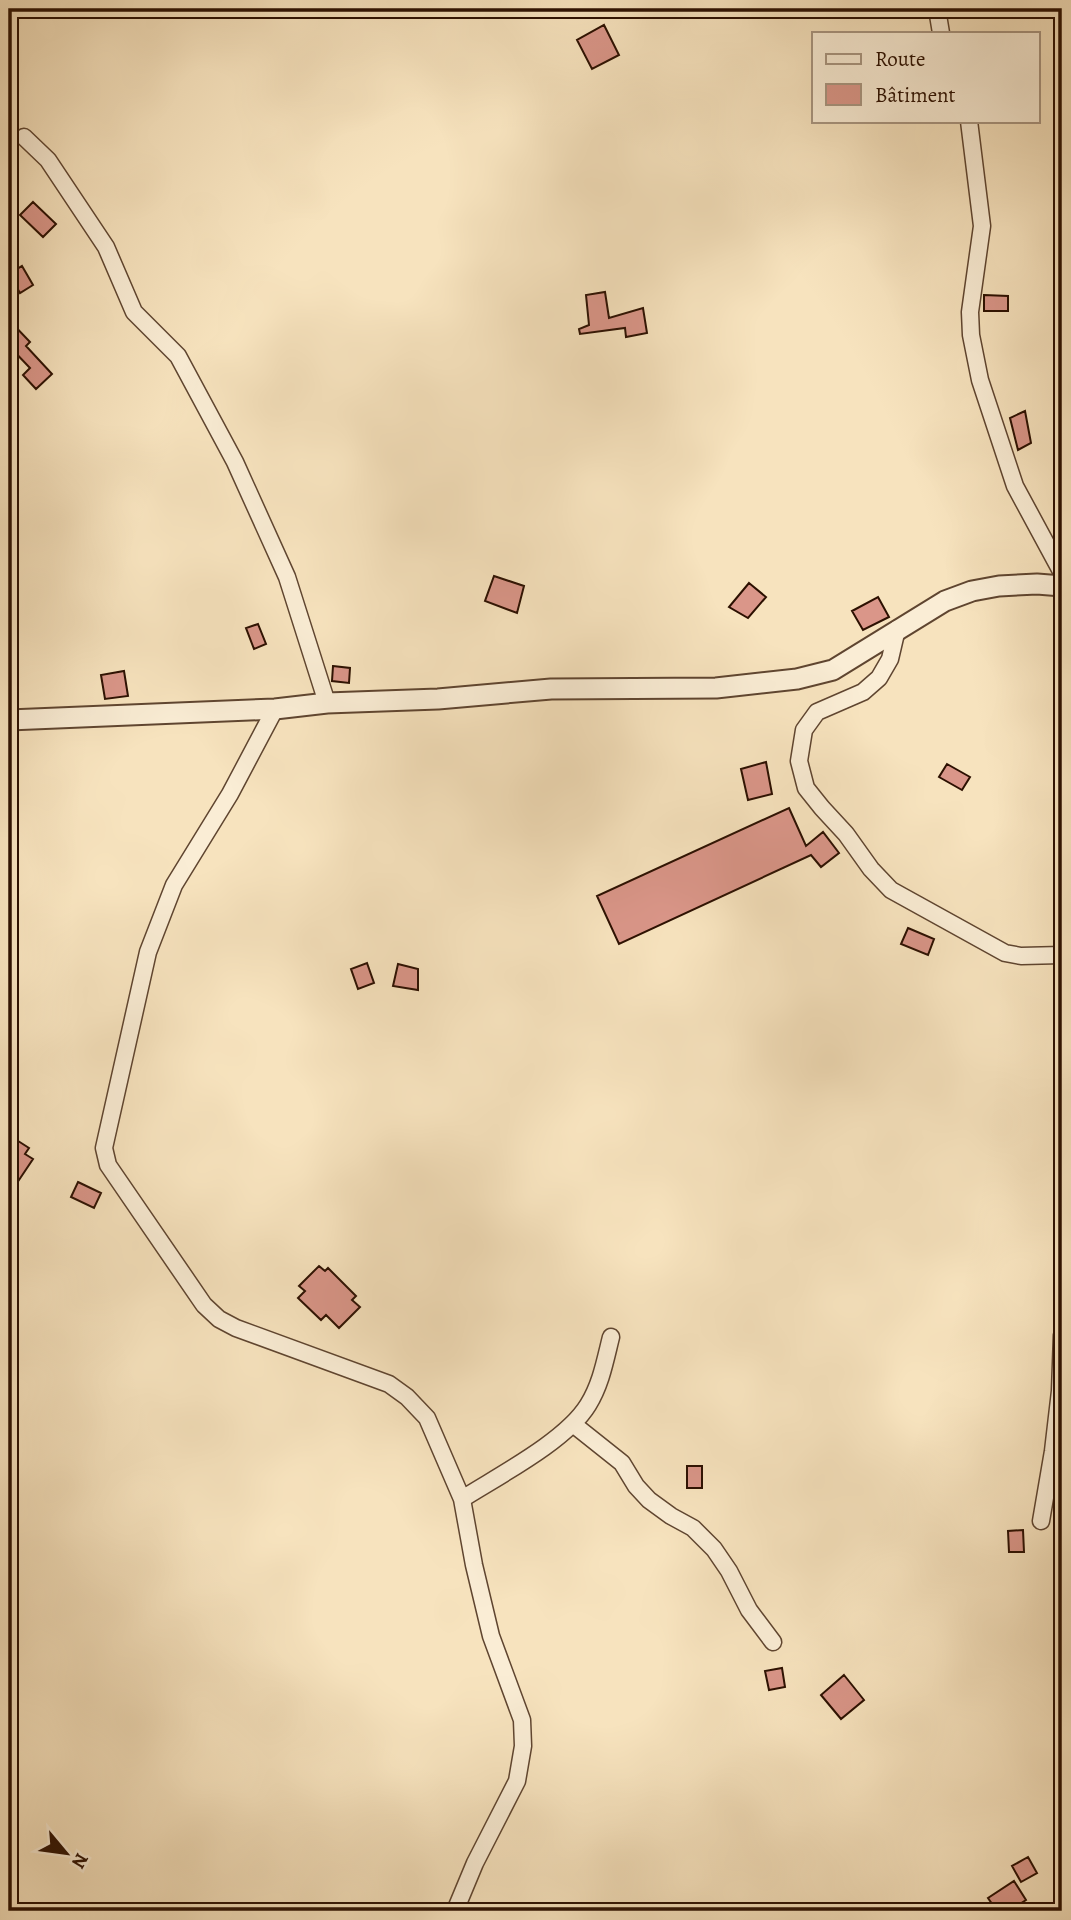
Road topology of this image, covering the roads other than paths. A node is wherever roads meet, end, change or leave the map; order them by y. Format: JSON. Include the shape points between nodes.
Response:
{"nodes":[{"id":1,"x":937,"y":9,"type":"edge"},
{"id":2,"x":941,"y":32,"type":"edge"},
{"id":3,"x":969,"y":122,"type":"edge"},
{"id":4,"x":24,"y":137,"type":"dead end"},
{"id":5,"x":1062,"y":573,"type":"edge"},
{"id":6,"x":1062,"y":586,"type":"edge"},
{"id":7,"x":897,"y":629,"type":"junction"},
{"id":8,"x":327,"y":703,"type":"junction"},
{"id":9,"x":275,"y":709,"type":"junction"},
{"id":10,"x":9,"y":720,"type":"edge"},
{"id":11,"x":1062,"y":956,"type":"edge"},
{"id":12,"x":1062,"y":1335,"type":"edge"},
{"id":13,"x":611,"y":1338,"type":"dead end"},
{"id":14,"x":573,"y":1424,"type":"junction"},
{"id":15,"x":462,"y":1499,"type":"junction"},
{"id":16,"x":1041,"y":1521,"type":"dead end"},
{"id":17,"x":773,"y":1642,"type":"dead end"},
{"id":18,"x":455,"y":1911,"type":"edge"}],
"edges":[{"from":1,"to":2,"type":"street"},
{"from":3,"to":5,"type":"street","via":[[982,226],[970,312],[975,357],[1015,486]]},
{"from":4,"to":8,"type":"street","via":[[48,160],[106,247],[134,312],[178,356],[235,462],[287,577]]},
{"from":6,"to":7,"type":"street","via":[[972,591],[944,601]]},
{"from":7,"to":8,"type":"street","via":[[833,670],[797,679],[716,688],[551,689]]},
{"from":7,"to":11,"type":"street","via":[[890,659],[879,678],[863,692],[817,712],[804,730],[799,761],[806,788],[891,890],[1005,953]]},
{"from":8,"to":9,"type":"street"},
{"from":9,"to":10,"type":"street"},
{"from":9,"to":15,"type":"street","via":[[174,886],[156,927],[107,1127],[104,1148],[108,1165],[204,1305],[219,1319],[389,1384],[407,1397],[427,1418]]},
{"from":12,"to":16,"type":"street","via":[[1060,1391]]},
{"from":13,"to":14,"type":"street","via":[[598,1384]]},
{"from":14,"to":15,"type":"street"},
{"from":14,"to":17,"type":"street","via":[[622,1463],[649,1500],[693,1528],[714,1549],[748,1610]]},
{"from":15,"to":18,"type":"street","via":[[491,1636],[522,1720],[523,1746],[517,1781]]}]}
